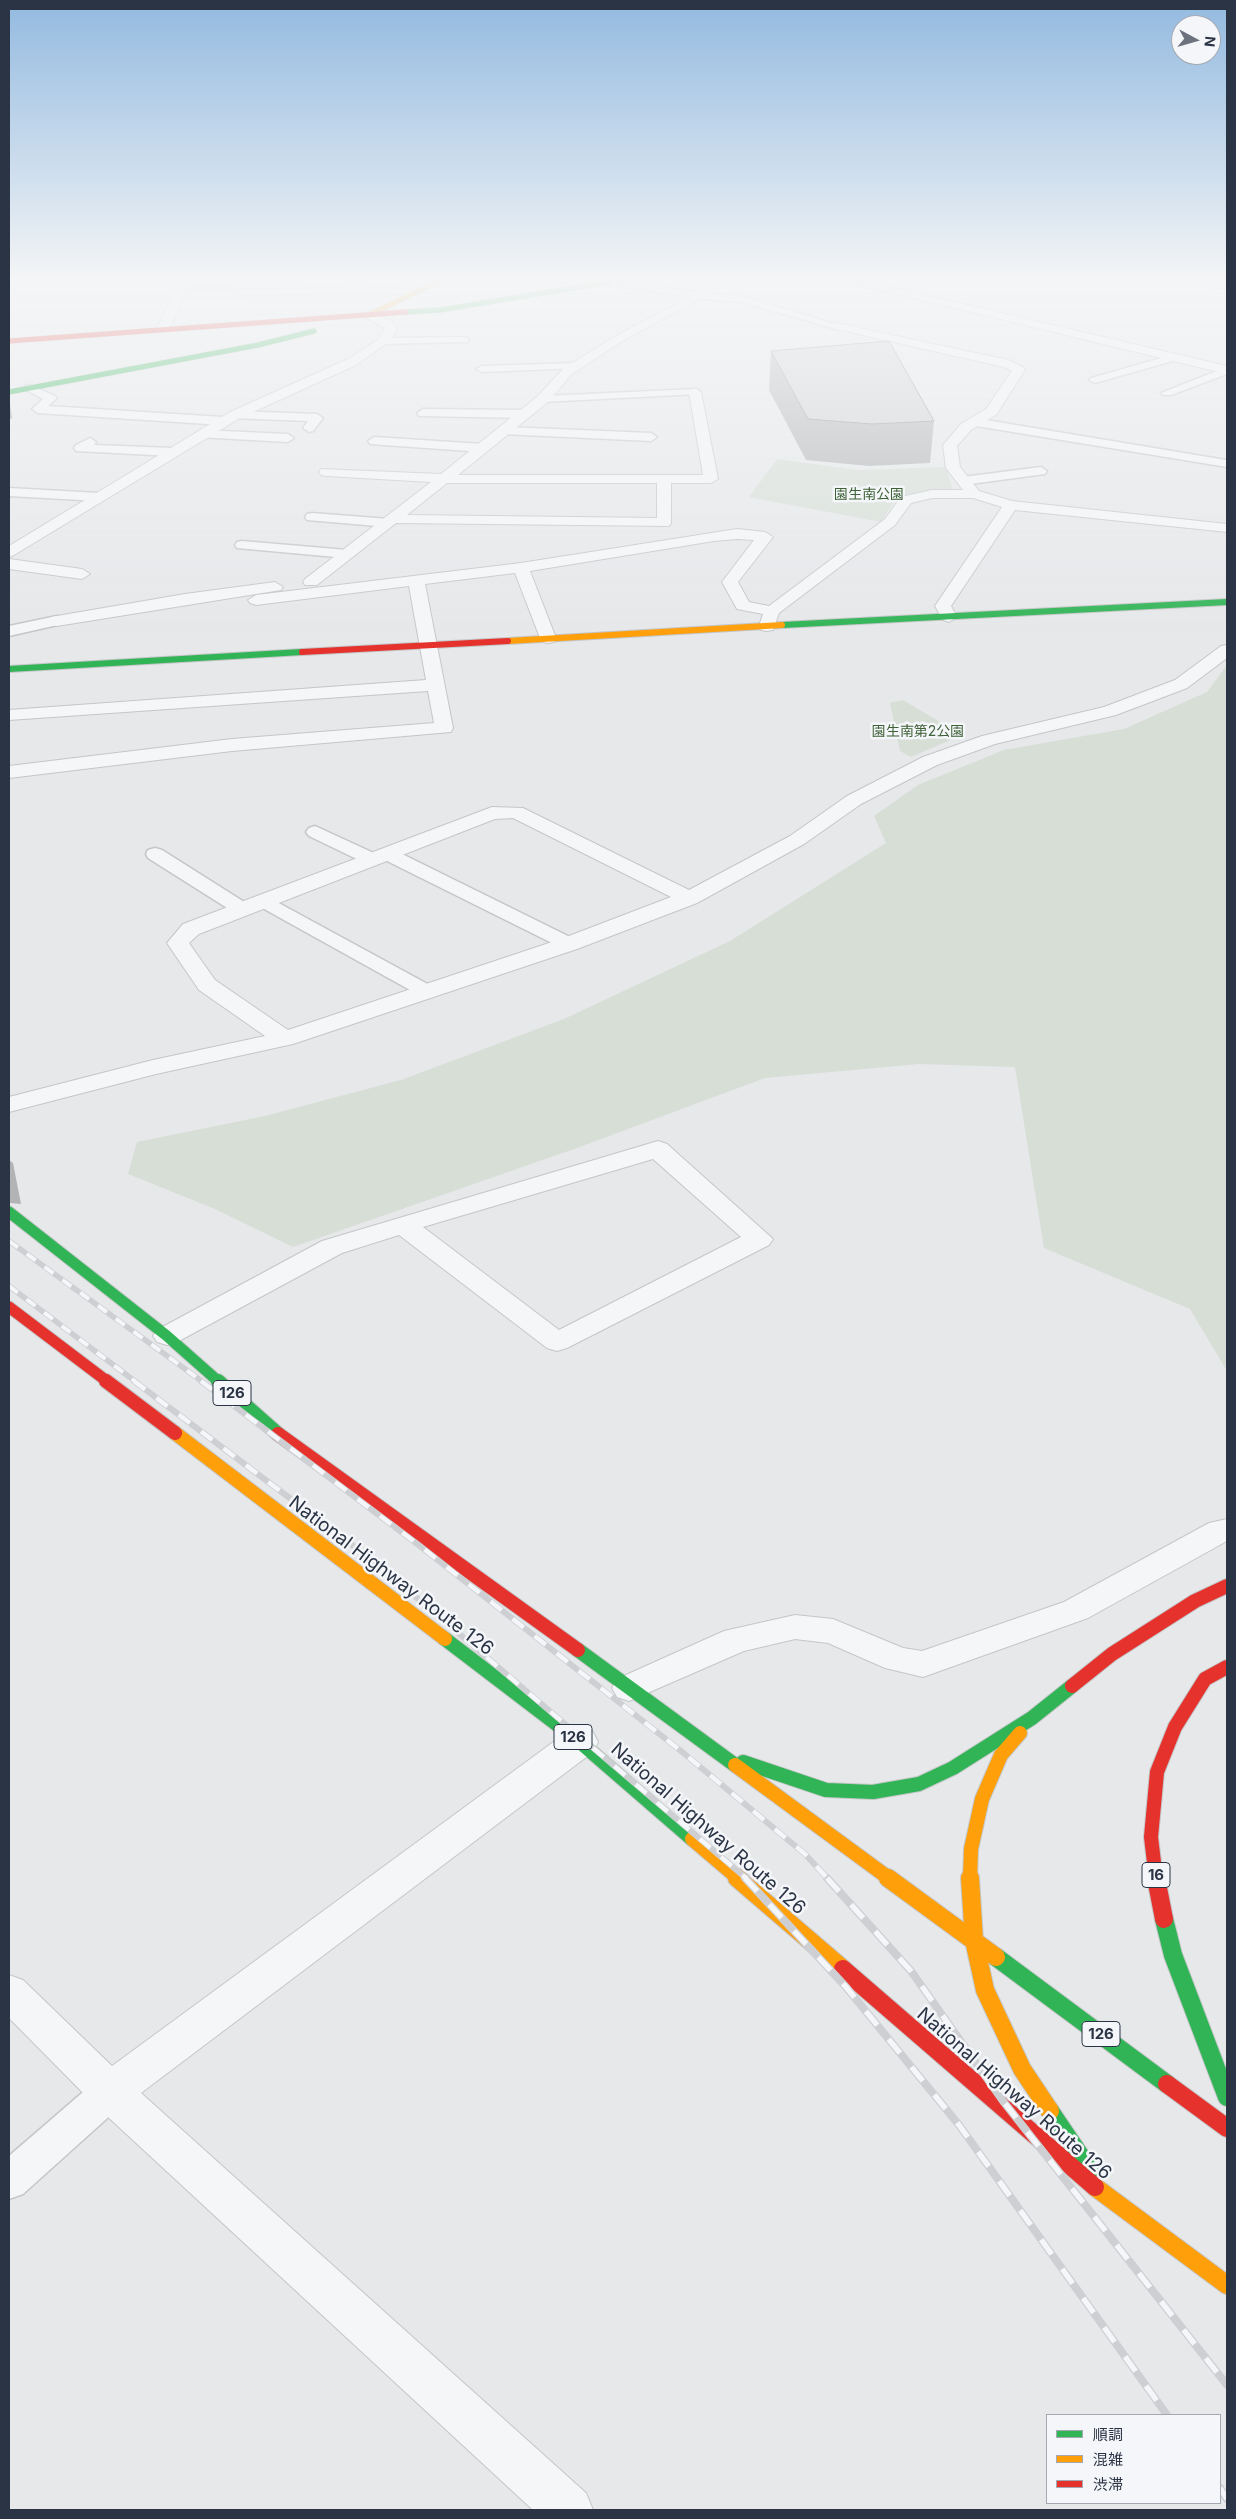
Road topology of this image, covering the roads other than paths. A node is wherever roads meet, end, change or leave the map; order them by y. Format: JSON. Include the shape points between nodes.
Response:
{"nodes":[{"id":1,"x":49,"y":400,"type":"edge"},
{"id":2,"x":270,"y":400,"type":"edge"},
{"id":3,"x":543,"y":400,"type":"joint"},
{"id":4,"x":551,"y":400,"type":"edge"},
{"id":5,"x":696,"y":400,"type":"edge"},
{"id":6,"x":999,"y":400,"type":"edge"},
{"id":7,"x":423,"y":414,"type":"dead end"},
{"id":8,"x":526,"y":414,"type":"junction"},
{"id":9,"x":229,"y":418,"type":"junction"},
{"id":10,"x":974,"y":422,"type":"junction"},
{"id":11,"x":309,"y":428,"type":"dead end"},
{"id":12,"x":506,"y":431,"type":"junction"},
{"id":13,"x":201,"y":434,"type":"junction"},
{"id":14,"x":651,"y":437,"type":"dead end"},
{"id":15,"x":288,"y":438,"type":"dead end"},
{"id":16,"x":374,"y":441,"type":"dead end"},
{"id":17,"x":90,"y":442,"type":"dead end"},
{"id":18,"x":483,"y":448,"type":"junction"},
{"id":19,"x":172,"y":452,"type":"junction"},
{"id":20,"x":1227,"y":464,"type":"edge"},
{"id":21,"x":1041,"y":470,"type":"dead end"},
{"id":22,"x":326,"y":472,"type":"dead end"},
{"id":23,"x":446,"y":479,"type":"junction"},
{"id":24,"x":664,"y":480,"type":"junction"},
{"id":25,"x":963,"y":482,"type":"junction"},
{"id":26,"x":9,"y":492,"type":"edge"},
{"id":27,"x":974,"y":494,"type":"junction"},
{"id":28,"x":99,"y":497,"type":"junction"},
{"id":29,"x":1012,"y":505,"type":"junction"},
{"id":30,"x":312,"y":517,"type":"dead end"},
{"id":31,"x":391,"y":521,"type":"junction"},
{"id":32,"x":1227,"y":528,"type":"edge"},
{"id":33,"x":242,"y":545,"type":"dead end"},
{"id":34,"x":9,"y":552,"type":"edge"},
{"id":35,"x":347,"y":554,"type":"junction"},
{"id":36,"x":477,"y":563,"type":"dead end"},
{"id":37,"x":9,"y":564,"type":"edge"},
{"id":38,"x":521,"y":568,"type":"junction"},
{"id":39,"x":82,"y":574,"type":"dead end"},
{"id":40,"x":416,"y":581,"type":"junction"},
{"id":41,"x":311,"y":582,"type":"junction"},
{"id":42,"x":256,"y":600,"type":"dead end"},
{"id":43,"x":1227,"y":602,"type":"edge"},
{"id":44,"x":949,"y":617,"type":"junction"},
{"id":45,"x":769,"y":618,"type":"junction"},
{"id":46,"x":57,"y":621,"type":"joint"},
{"id":47,"x":9,"y":631,"type":"edge"},
{"id":48,"x":548,"y":638,"type":"junction"},
{"id":49,"x":428,"y":646,"type":"junction"},
{"id":50,"x":1227,"y":650,"type":"edge"},
{"id":51,"x":9,"y":669,"type":"edge"},
{"id":52,"x":436,"y":685,"type":"junction"},
{"id":53,"x":9,"y":715,"type":"edge"},
{"id":54,"x":9,"y":772,"type":"edge"},
{"id":55,"x":316,"y":832,"type":"dead end"},
{"id":56,"x":155,"y":854,"type":"dead end"},
{"id":57,"x":379,"y":856,"type":"junction"},
{"id":58,"x":689,"y":898,"type":"junction"},
{"id":59,"x":264,"y":901,"type":"junction"},
{"id":60,"x":242,"y":909,"type":"junction"},
{"id":61,"x":568,"y":944,"type":"junction"},
{"id":62,"x":426,"y":991,"type":"junction"},
{"id":63,"x":285,"y":1039,"type":"junction"},
{"id":64,"x":9,"y":1105,"type":"edge"},
{"id":65,"x":9,"y":1212,"type":"edge"},
{"id":66,"x":403,"y":1225,"type":"junction"},
{"id":67,"x":9,"y":1307,"type":"edge"},
{"id":68,"x":167,"y":1336,"type":"junction"},
{"id":69,"x":1227,"y":1530,"type":"edge"},
{"id":70,"x":1227,"y":1586,"type":"edge"},
{"id":71,"x":1227,"y":1667,"type":"edge"},
{"id":72,"x":629,"y":1688,"type":"junction"},
{"id":73,"x":1032,"y":1718,"type":"junction"},
{"id":74,"x":580,"y":1742,"type":"junction"},
{"id":75,"x":716,"y":1753,"type":"junction"},
{"id":76,"x":974,"y":1940,"type":"junction"},
{"id":77,"x":9,"y":1992,"type":"edge"},
{"id":78,"x":110,"y":2092,"type":"junction"},
{"id":79,"x":1227,"y":2097,"type":"edge"},
{"id":80,"x":1227,"y":2128,"type":"edge"},
{"id":81,"x":9,"y":2180,"type":"edge"},
{"id":82,"x":1110,"y":2200,"type":"junction"},
{"id":83,"x":1227,"y":2285,"type":"edge"},
{"id":84,"x":568,"y":2510,"type":"edge"}],
"edges":[{"from":1,"to":9,"type":"lane","via":[[38,409]]},
{"from":2,"to":9,"type":"street"},
{"from":3,"to":4,"type":"lane"},
{"from":3,"to":8,"type":"street"},
{"from":5,"to":24,"type":"street","via":[[711,479]]},
{"from":6,"to":10,"type":"street","via":[[991,412]]},
{"from":7,"to":8,"type":"lane"},
{"from":8,"to":12,"type":"street"},
{"from":9,"to":11,"type":"lane","via":[[317,418]]},
{"from":9,"to":13,"type":"street"},
{"from":10,"to":20,"type":"lane"},
{"from":10,"to":25,"type":"street","via":[[950,445],[953,468]]},
{"from":12,"to":14,"type":"lane"},
{"from":12,"to":18,"type":"street"},
{"from":13,"to":15,"type":"lane"},
{"from":13,"to":19,"type":"street"},
{"from":16,"to":18,"type":"lane"},
{"from":17,"to":19,"type":"lane","via":[[80,448]]},
{"from":18,"to":23,"type":"street"},
{"from":19,"to":28,"type":"street"},
{"from":21,"to":25,"type":"lane"},
{"from":22,"to":23,"type":"street"},
{"from":23,"to":24,"type":"street"},
{"from":23,"to":31,"type":"street"},
{"from":24,"to":31,"type":"street","via":[[664,523]]},
{"from":25,"to":27,"type":"street"},
{"from":26,"to":28,"type":"lane"},
{"from":27,"to":29,"type":"street"},
{"from":27,"to":45,"type":"street","via":[[932,494],[906,500],[890,522]]},
{"from":28,"to":34,"type":"street"},
{"from":29,"to":32,"type":"street"},
{"from":29,"to":44,"type":"street","via":[[943,606]]},
{"from":30,"to":31,"type":"lane"},
{"from":31,"to":35,"type":"street"},
{"from":33,"to":35,"type":"lane"},
{"from":35,"to":41,"type":"street"},
{"from":36,"to":41,"type":"street"},
{"from":37,"to":39,"type":"street"},
{"from":38,"to":40,"type":"street"},
{"from":38,"to":45,"type":"street","via":[[714,536],[765,537],[730,582],[743,606]]},
{"from":38,"to":48,"type":"street"},
{"from":40,"to":42,"type":"street"},
{"from":40,"to":49,"type":"street"},
{"from":41,"to":46,"type":"street"},
{"from":43,"to":44,"type":"main road"},
{"from":44,"to":45,"type":"main road"},
{"from":45,"to":48,"type":"main road"},
{"from":46,"to":47,"type":"lane"},
{"from":48,"to":49,"type":"main road"},
{"from":49,"to":51,"type":"main road"},
{"from":49,"to":52,"type":"street"},
{"from":50,"to":58,"type":"street","via":[[1181,684],[1110,711],[989,740],[930,761],[854,800],[797,840]]},
{"from":52,"to":53,"type":"street"},
{"from":52,"to":54,"type":"street","via":[[444,728],[232,745]]},
{"from":55,"to":57,"type":"lane"},
{"from":56,"to":60,"type":"lane"},
{"from":57,"to":58,"type":"street","via":[[492,813],[516,812]]},
{"from":57,"to":59,"type":"street"},
{"from":57,"to":61,"type":"lane"},
{"from":58,"to":61,"type":"street"},
{"from":59,"to":60,"type":"street"},
{"from":59,"to":62,"type":"lane"},
{"from":60,"to":63,"type":"street","via":[[191,929],[178,943],[207,985]]},
{"from":61,"to":62,"type":"street"},
{"from":62,"to":63,"type":"street"},
{"from":63,"to":64,"type":"street","via":[[153,1067]]},
{"from":65,"to":68,"type":"main road","number":"126"},
{"from":66,"to":66,"type":"street","via":[[658,1149],[759,1240],[558,1342]]},
{"from":66,"to":68,"type":"street","via":[[332,1247]]},
{"from":67,"to":74,"type":"main road","name":"National Highway Route 126","number":"126"},
{"from":68,"to":72,"type":"main road","number":"126","via":[[278,1434]]},
{"from":69,"to":72,"type":"street","via":[[1076,1610],[923,1664],[897,1660],[833,1631],[796,1627],[736,1640]]},
{"from":70,"to":73,"type":"main road","via":[[1195,1601],[1112,1654]]},
{"from":71,"to":79,"type":"main road","number":"16","via":[[1205,1680],[1175,1727],[1157,1772],[1151,1837],[1158,1896],[1173,1955]]},
{"from":72,"to":75,"type":"main road","number":"126"},
{"from":73,"to":75,"type":"main road","via":[[953,1768],[919,1784],[873,1792],[826,1790]]},
{"from":73,"to":76,"type":"main road","via":[[1001,1755],[982,1799],[971,1849]]},
{"from":74,"to":78,"type":"street"},
{"from":74,"to":82,"type":"main road","name":"National Highway Route 126","number":"126"},
{"from":75,"to":76,"type":"main road","number":"126"},
{"from":76,"to":80,"type":"main road","number":"126"},
{"from":76,"to":82,"type":"main road","via":[[985,1990],[1022,2069]]},
{"from":77,"to":78,"type":"street"},
{"from":78,"to":81,"type":"lane"},
{"from":78,"to":84,"type":"street"},
{"from":82,"to":83,"type":"main road","name":"National Highway Route 126","number":"126"}]}
